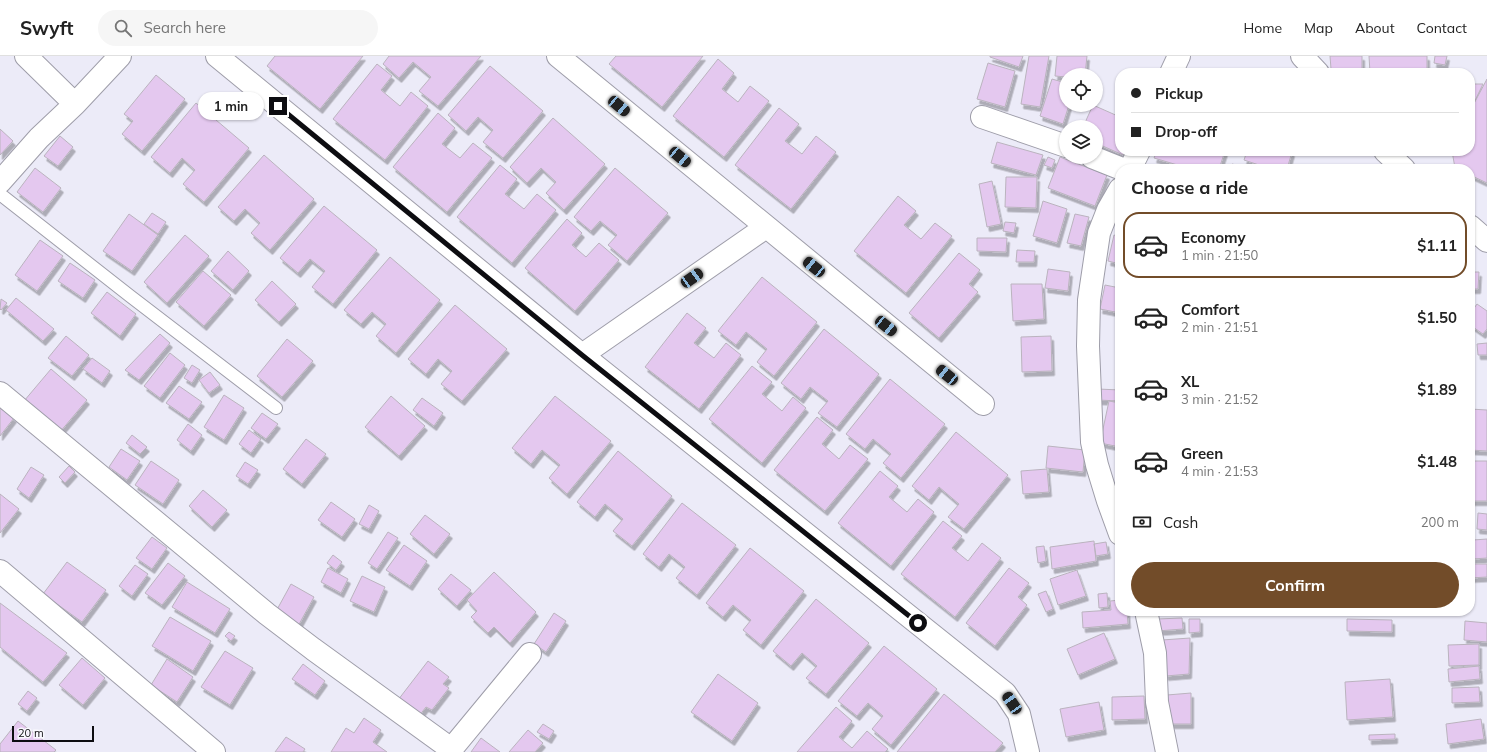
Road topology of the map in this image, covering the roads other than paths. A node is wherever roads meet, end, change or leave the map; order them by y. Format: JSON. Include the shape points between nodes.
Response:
{"nodes":[{"id":1,"x":26,"y":56,"type":"edge"},
{"id":2,"x":120,"y":56,"type":"edge"},
{"id":3,"x":217,"y":56,"type":"edge"},
{"id":4,"x":558,"y":56,"type":"edge"},
{"id":5,"x":1179,"y":56,"type":"edge"},
{"id":6,"x":1302,"y":56,"type":"edge"},
{"id":7,"x":1173,"y":68,"type":"edge"},
{"id":8,"x":1313,"y":68,"type":"edge"},
{"id":9,"x":75,"y":104,"type":"junction"},
{"id":10,"x":982,"y":117,"type":"dead end"},
{"id":11,"x":1059,"y":144,"type":"edge"},
{"id":12,"x":1390,"y":156,"type":"edge"},
{"id":13,"x":1103,"y":161,"type":"edge"},
{"id":14,"x":1399,"y":164,"type":"edge"},
{"id":15,"x":1115,"y":166,"type":"edge"},
{"id":16,"x":0,"y":182,"type":"edge"},
{"id":17,"x":0,"y":194,"type":"edge"},
{"id":18,"x":1115,"y":198,"type":"edge"},
{"id":19,"x":766,"y":227,"type":"junction"},
{"id":20,"x":1475,"y":230,"type":"edge"},
{"id":21,"x":1487,"y":241,"type":"edge"},
{"id":22,"x":582,"y":355,"type":"junction"},
{"id":23,"x":0,"y":393,"type":"edge"},
{"id":24,"x":983,"y":404,"type":"dead end"},
{"id":25,"x":276,"y":408,"type":"dead end"},
{"id":26,"x":1115,"y":520,"type":"edge"},
{"id":27,"x":0,"y":571,"type":"edge"},
{"id":28,"x":1147,"y":616,"type":"edge"},
{"id":29,"x":530,"y":654,"type":"dead end"},
{"id":30,"x":450,"y":751,"type":"edge"},
{"id":31,"x":214,"y":752,"type":"edge"},
{"id":32,"x":1028,"y":752,"type":"edge"},
{"id":33,"x":1167,"y":752,"type":"edge"}],
"edges":[{"from":1,"to":9,"type":"street"},
{"from":2,"to":9,"type":"street"},
{"from":3,"to":22,"type":"street"},
{"from":4,"to":19,"type":"street"},
{"from":5,"to":7,"type":"street"},
{"from":6,"to":8,"type":"street"},
{"from":9,"to":16,"type":"street","via":[[39,138]]},
{"from":10,"to":11,"type":"street"},
{"from":12,"to":14,"type":"street"},
{"from":13,"to":15,"type":"street"},
{"from":17,"to":25,"type":"lane"},
{"from":18,"to":26,"type":"street","via":[[1099,233],[1089,300],[1088,346],[1093,447]]},
{"from":19,"to":22,"type":"street"},
{"from":19,"to":24,"type":"street"},
{"from":20,"to":21,"type":"street"},
{"from":22,"to":32,"type":"street","via":[[1005,693],[1019,714]]},
{"from":23,"to":30,"type":"street","via":[[267,614]]},
{"from":27,"to":31,"type":"street"},
{"from":28,"to":33,"type":"street","via":[[1155,653],[1157,702]]},
{"from":29,"to":30,"type":"street"}]}
